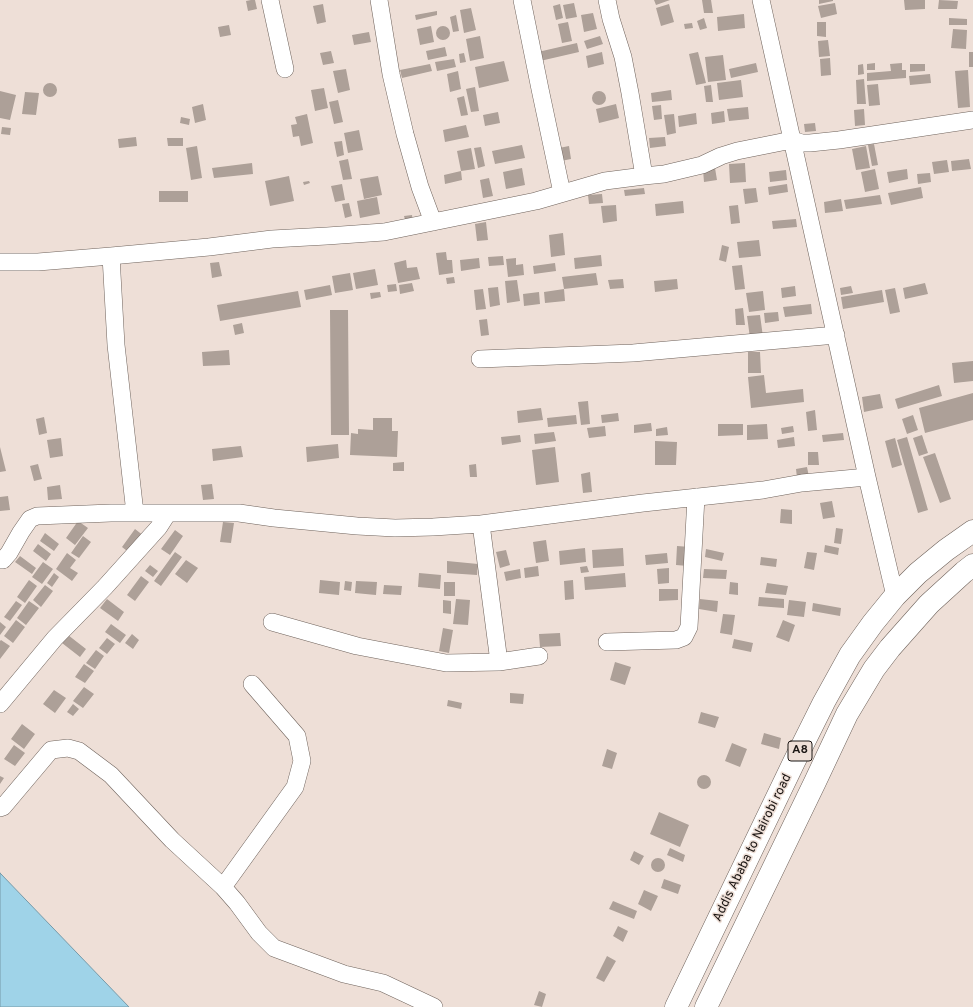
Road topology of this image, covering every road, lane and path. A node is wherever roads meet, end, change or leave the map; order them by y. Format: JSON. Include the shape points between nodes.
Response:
{"nodes":[{"id":1,"x":270,"y":0,"type":"edge"},
{"id":2,"x":379,"y":0,"type":"edge"},
{"id":3,"x":522,"y":0,"type":"edge"},
{"id":4,"x":607,"y":0,"type":"edge"},
{"id":5,"x":761,"y":0,"type":"edge"},
{"id":6,"x":285,"y":69,"type":"dead end"},
{"id":7,"x":973,"y":120,"type":"edge"},
{"id":8,"x":973,"y":123,"type":"edge"},
{"id":9,"x":792,"y":140,"type":"junction"},
{"id":10,"x":644,"y":176,"type":"junction"},
{"id":11,"x":562,"y":193,"type":"junction"},
{"id":12,"x":433,"y":222,"type":"junction"},
{"id":13,"x":111,"y":256,"type":"junction"},
{"id":14,"x":0,"y":262,"type":"edge"},
{"id":15,"x":836,"y":335,"type":"junction"},
{"id":16,"x":480,"y":359,"type":"dead end"},
{"id":17,"x":867,"y":477,"type":"junction"},
{"id":18,"x":696,"y":497,"type":"junction"},
{"id":19,"x":135,"y":513,"type":"junction"},
{"id":20,"x":168,"y":513,"type":"junction"},
{"id":21,"x":482,"y":524,"type":"junction"},
{"id":22,"x":973,"y":531,"type":"edge"},
{"id":23,"x":0,"y":560,"type":"edge"},
{"id":24,"x":973,"y":565,"type":"edge"},
{"id":25,"x":895,"y":596,"type":"junction"},
{"id":26,"x":272,"y":622,"type":"dead end"},
{"id":27,"x":607,"y":642,"type":"dead end"},
{"id":28,"x":539,"y":656,"type":"dead end"},
{"id":29,"x":499,"y":662,"type":"junction"},
{"id":30,"x":252,"y":684,"type":"dead end"},
{"id":31,"x":0,"y":704,"type":"edge"},
{"id":32,"x":0,"y":808,"type":"edge"},
{"id":33,"x":223,"y":887,"type":"junction"},
{"id":34,"x":434,"y":1007,"type":"edge"},
{"id":35,"x":676,"y":1007,"type":"edge"},
{"id":36,"x":706,"y":1007,"type":"edge"}],
"edges":[{"from":1,"to":6,"type":"street"},
{"from":2,"to":12,"type":"street","via":[[391,74],[405,134],[420,188]]},
{"from":3,"to":11,"type":"street"},
{"from":4,"to":10,"type":"street","via":[[624,64]]},
{"from":5,"to":9,"type":"street"},
{"from":7,"to":8,"type":"street"},
{"from":7,"to":9,"type":"street","via":[[839,140],[802,143]]},
{"from":9,"to":10,"type":"street","via":[[732,152],[687,169]]},
{"from":9,"to":15,"type":"street"},
{"from":10,"to":11,"type":"street","via":[[605,181]]},
{"from":11,"to":12,"type":"street","via":[[536,201]]},
{"from":12,"to":13,"type":"street","via":[[384,232],[272,239]]},
{"from":13,"to":14,"type":"street","via":[[38,262]]},
{"from":13,"to":19,"type":"street","via":[[116,345]]},
{"from":15,"to":16,"type":"street","via":[[633,353]]},
{"from":15,"to":17,"type":"street"},
{"from":17,"to":18,"type":"street"},
{"from":17,"to":25,"type":"street"},
{"from":18,"to":21,"type":"street"},
{"from":18,"to":27,"type":"street","via":[[688,627],[684,637],[676,640]]},
{"from":19,"to":20,"type":"street"},
{"from":19,"to":23,"type":"street","via":[[37,516],[30,519],[9,553]]},
{"from":20,"to":21,"type":"street","via":[[239,513],[395,528]]},
{"from":20,"to":31,"type":"street","via":[[159,527],[55,638]]},
{"from":21,"to":29,"type":"street"},
{"from":22,"to":25,"type":"highway","name":"Addis Ababa to Nairobi road","number":"A8","via":[[918,573]]},
{"from":24,"to":36,"type":"highway","name":"Addis Ababa to Nairobi road","number":"A8","via":[[929,604],[874,669],[847,714]]},
{"from":25,"to":35,"type":"highway","name":"Addis Ababa to Nairobi road","number":"A8","via":[[850,655],[824,702]]},
{"from":26,"to":29,"type":"street","via":[[357,646],[446,663]]},
{"from":28,"to":29,"type":"street"},
{"from":30,"to":33,"type":"street","via":[[297,736],[302,761],[295,787]]},
{"from":32,"to":33,"type":"street","via":[[51,750],[68,748],[79,751],[111,775],[172,840]]},
{"from":33,"to":34,"type":"street","via":[[274,948],[344,974],[383,983]]}]}
